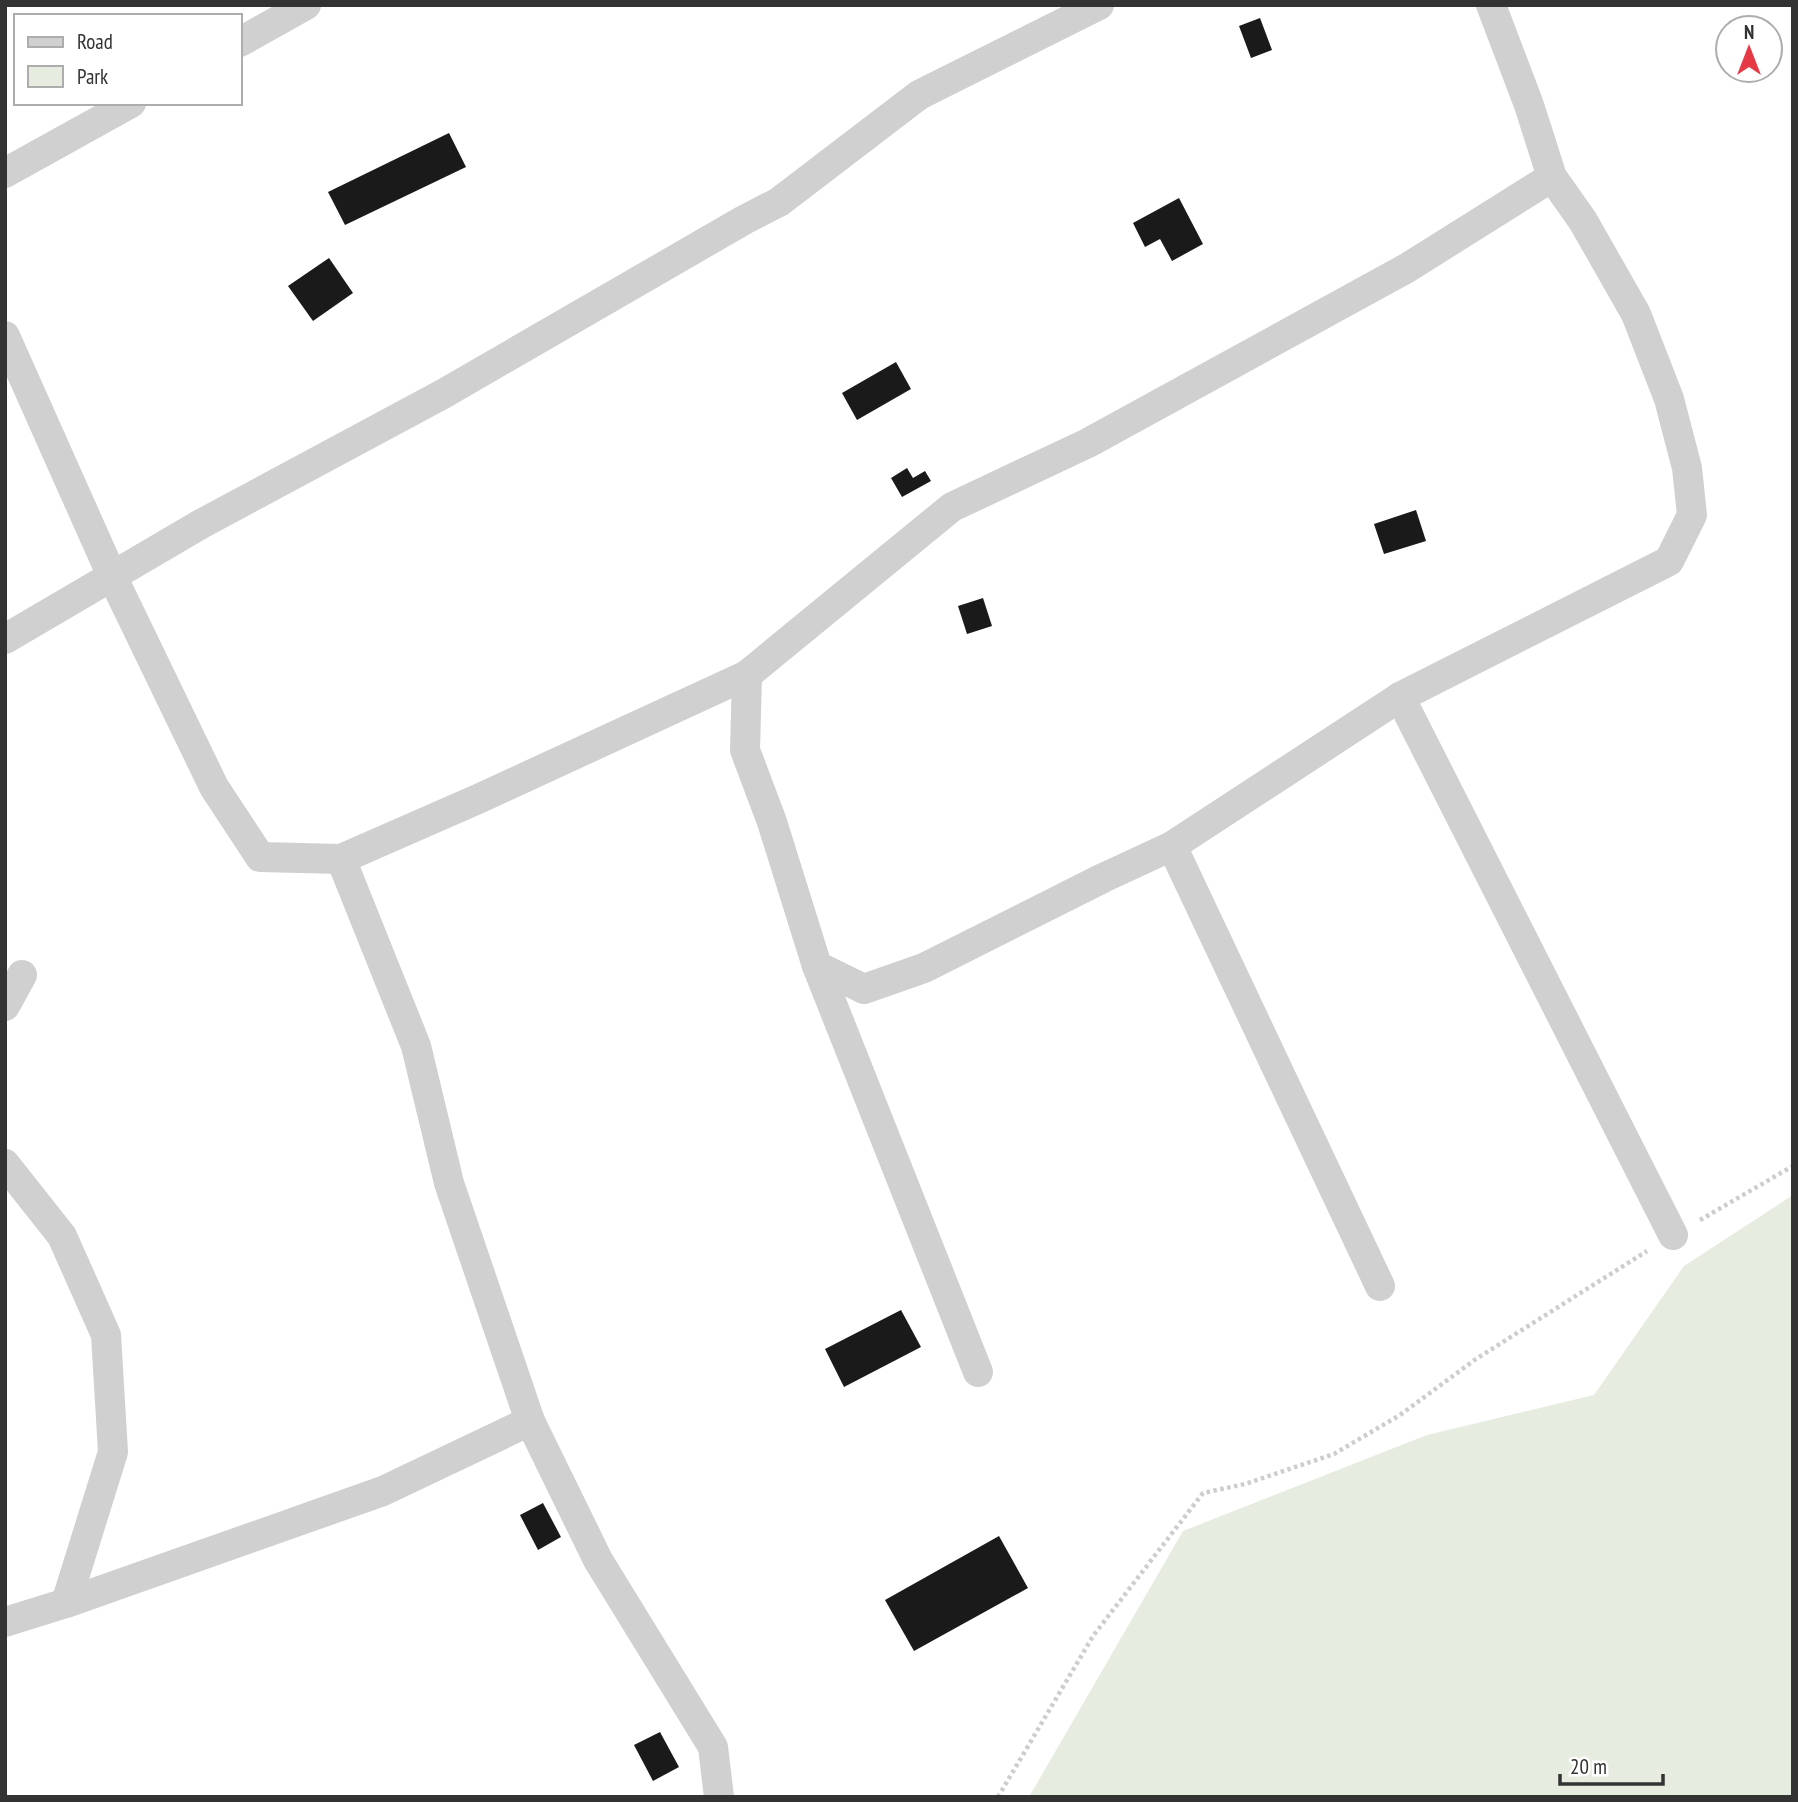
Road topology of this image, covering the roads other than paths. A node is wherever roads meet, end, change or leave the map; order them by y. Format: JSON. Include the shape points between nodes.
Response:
{"nodes":[{"id":1,"x":306,"y":5,"type":"edge"},
{"id":2,"x":1100,"y":5,"type":"edge"},
{"id":3,"x":1491,"y":5,"type":"edge"},
{"id":4,"x":242,"y":41,"type":"edge"},
{"id":5,"x":127,"y":105,"type":"edge"},
{"id":6,"x":5,"y":173,"type":"edge"},
{"id":7,"x":1552,"y":177,"type":"junction"},
{"id":8,"x":5,"y":337,"type":"edge"},
{"id":9,"x":112,"y":576,"type":"junction"},
{"id":10,"x":5,"y":639,"type":"edge"},
{"id":11,"x":747,"y":675,"type":"junction"},
{"id":12,"x":1400,"y":696,"type":"junction"},
{"id":13,"x":1172,"y":846,"type":"junction"},
{"id":14,"x":341,"y":859,"type":"junction"},
{"id":15,"x":817,"y":966,"type":"junction"},
{"id":16,"x":22,"y":975,"type":"dead end"},
{"id":17,"x":5,"y":1006,"type":"edge"},
{"id":18,"x":5,"y":1164,"type":"edge"},
{"id":19,"x":1673,"y":1236,"type":"road end"},
{"id":20,"x":1380,"y":1286,"type":"dead end"},
{"id":21,"x":978,"y":1372,"type":"dead end"},
{"id":22,"x":530,"y":1421,"type":"junction"},
{"id":23,"x":66,"y":1603,"type":"junction"},
{"id":24,"x":5,"y":1622,"type":"edge"},
{"id":25,"x":719,"y":1797,"type":"edge"}],
"edges":[{"from":1,"to":4,"type":"street"},
{"from":2,"to":9,"type":"street","via":[[919,95],[779,202]]},
{"from":3,"to":7,"type":"street"},
{"from":5,"to":6,"type":"street"},
{"from":7,"to":11,"type":"street","via":[[1407,268],[1088,443],[952,507]]},
{"from":7,"to":12,"type":"street","via":[[1636,314],[1669,399],[1687,468],[1692,515],[1669,561]]},
{"from":8,"to":9,"type":"street"},
{"from":9,"to":10,"type":"street"},
{"from":9,"to":14,"type":"street","via":[[214,787],[260,858]]},
{"from":11,"to":14,"type":"street"},
{"from":11,"to":15,"type":"street","via":[[745,750]]},
{"from":12,"to":13,"type":"street"},
{"from":12,"to":19,"type":"street"},
{"from":13,"to":15,"type":"street","via":[[924,968],[864,989]]},
{"from":13,"to":20,"type":"street"},
{"from":14,"to":22,"type":"street","via":[[416,1046],[449,1183]]},
{"from":15,"to":21,"type":"street"},
{"from":16,"to":17,"type":"street"},
{"from":18,"to":23,"type":"street","via":[[62,1236],[106,1335],[113,1452]]},
{"from":22,"to":23,"type":"street","via":[[383,1491]]},
{"from":22,"to":25,"type":"street","via":[[598,1560],[713,1747]]},
{"from":23,"to":24,"type":"street"}]}
